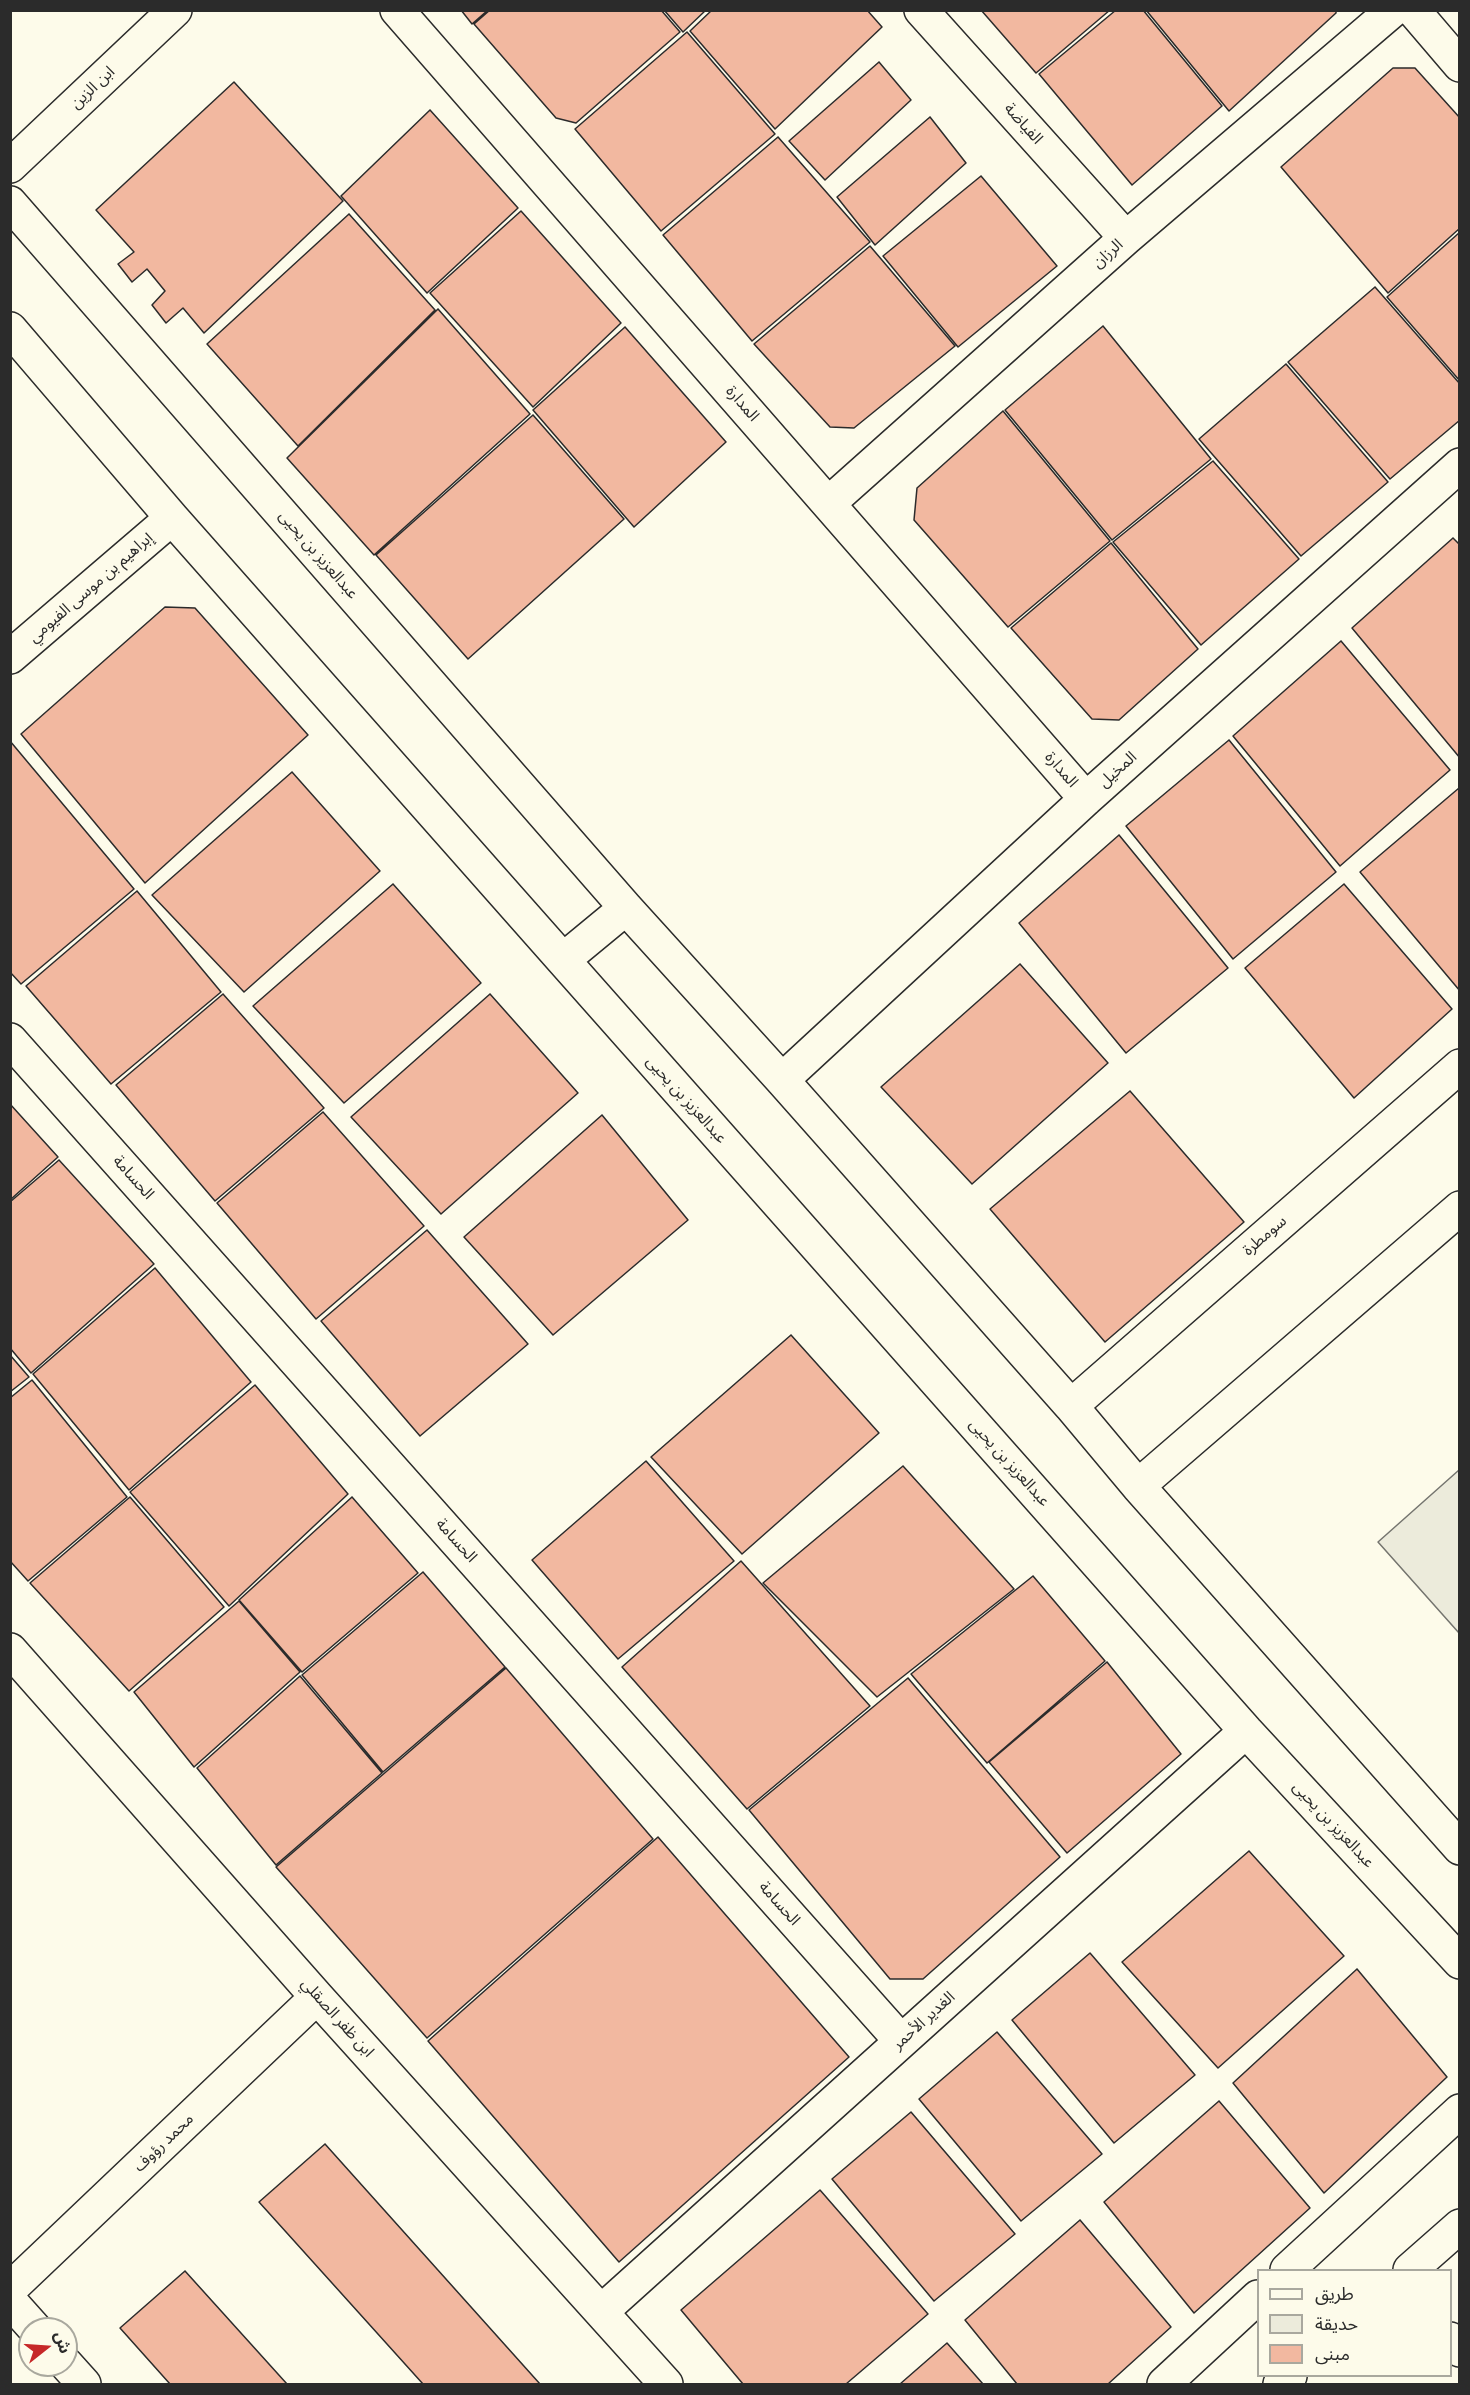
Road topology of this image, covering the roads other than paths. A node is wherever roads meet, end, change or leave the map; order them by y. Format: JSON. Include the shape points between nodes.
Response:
{"nodes":[{"id":1,"x":175,"y":10,"type":"edge"},
{"id":2,"x":397,"y":10,"type":"edge"},
{"id":3,"x":921,"y":10,"type":"edge"},
{"id":4,"x":1393,"y":10,"type":"edge"},
{"id":5,"x":1413,"y":10,"type":"edge"},
{"id":6,"x":1460,"y":65,"type":"edge"},
{"id":7,"x":10,"y":165,"type":"edge"},
{"id":8,"x":10,"y":203,"type":"edge"},
{"id":9,"x":1126,"y":238,"type":"junction"},
{"id":10,"x":10,"y":329,"type":"edge"},
{"id":11,"x":1460,"y":465,"type":"edge"},
{"id":12,"x":829,"y":503,"type":"junction"},
{"id":13,"x":172,"y":518,"type":"junction"},
{"id":14,"x":10,"y":657,"type":"edge"},
{"id":15,"x":1086,"y":799,"type":"junction"},
{"id":16,"x":626,"y":908,"type":"junction"},
{"id":17,"x":563,"y":960,"type":"junction"},
{"id":18,"x":10,"y":1041,"type":"edge"},
{"id":19,"x":1460,"y":1066,"type":"edge"},
{"id":20,"x":782,"y":1080,"type":"junction"},
{"id":21,"x":1460,"y":1208,"type":"edge"},
{"id":22,"x":1071,"y":1406,"type":"junction"},
{"id":23,"x":1138,"y":1486,"type":"junction"},
{"id":24,"x":10,"y":1650,"type":"edge"},
{"id":25,"x":1246,"y":1731,"type":"junction"},
{"id":26,"x":1460,"y":1848,"type":"edge"},
{"id":27,"x":1460,"y":1962,"type":"edge"},
{"id":28,"x":317,"y":1997,"type":"junction"},
{"id":29,"x":901,"y":2041,"type":"junction"},
{"id":30,"x":1460,"y":2111,"type":"edge"},
{"id":31,"x":1460,"y":2226,"type":"edge"},
{"id":32,"x":1289,"y":2269,"type":"edge"},
{"id":33,"x":1412,"y":2269,"type":"edge"},
{"id":34,"x":10,"y":2289,"type":"edge"},
{"id":35,"x":1257,"y":2298,"type":"edge"},
{"id":36,"x":10,"y":2301,"type":"edge"},
{"id":37,"x":602,"y":2311,"type":"junction"},
{"id":38,"x":24,"y":2317,"type":"edge"},
{"id":39,"x":666,"y":2385,"type":"edge"},
{"id":40,"x":1164,"y":2385,"type":"edge"}],
"edges":[{"from":1,"to":7,"type":"street","name":"ابن الزين"},
{"from":2,"to":12,"type":"street","name":"المدارة"},
{"from":3,"to":9,"type":"street","name":"الفياضة"},
{"from":4,"to":9,"type":"street","name":"الرزان"},
{"from":5,"to":6,"type":"street"},
{"from":8,"to":16,"type":"street","name":"عبدالعزيز بن يحيى"},
{"from":9,"to":12,"type":"street","name":"الرزان"},
{"from":10,"to":13,"type":"street","name":"عبدالعزيز بن يحيى"},
{"from":11,"to":15,"type":"street","name":"المخيل"},
{"from":12,"to":15,"type":"street","name":"المدارة"},
{"from":13,"to":14,"type":"street","name":"إبراهيم بن موسى الفيومي"},
{"from":13,"to":17,"type":"street","name":"عبدالعزيز بن يحيى"},
{"from":15,"to":20,"type":"street","name":"المخيل"},
{"from":16,"to":17,"type":"street"},
{"from":16,"to":20,"type":"street","name":"عبدالعزيز بن يحيى"},
{"from":17,"to":25,"type":"street","name":"عبدالعزيز بن يحيى"},
{"from":18,"to":29,"type":"street","name":"الحسامة"},
{"from":19,"to":22,"type":"street","name":"سومطرة"},
{"from":20,"to":22,"type":"street","name":"عبدالعزيز بن يحيى"},
{"from":21,"to":23,"type":"street"},
{"from":22,"to":23,"type":"street","name":"عبدالعزيز بن يحيى"},
{"from":23,"to":26,"type":"street","name":"عبدالعزيز بن يحيى"},
{"from":24,"to":28,"type":"street","name":"ابن ظفر الصقلي"},
{"from":25,"to":27,"type":"street","name":"عبدالعزيز بن يحيى"},
{"from":25,"to":29,"type":"street","name":"الغدير الأحمر"},
{"from":28,"to":34,"type":"street","name":"محمد رؤوف"},
{"from":28,"to":37,"type":"street","name":"ابن ظفر الصقلي"},
{"from":29,"to":37,"type":"street","name":"الغدير الأحمر"},
{"from":30,"to":32,"type":"street"},
{"from":31,"to":33,"type":"street"},
{"from":35,"to":40,"type":"street"},
{"from":36,"to":38,"type":"street"},
{"from":37,"to":39,"type":"street","name":"ابن ظفر الصقلي"}]}
